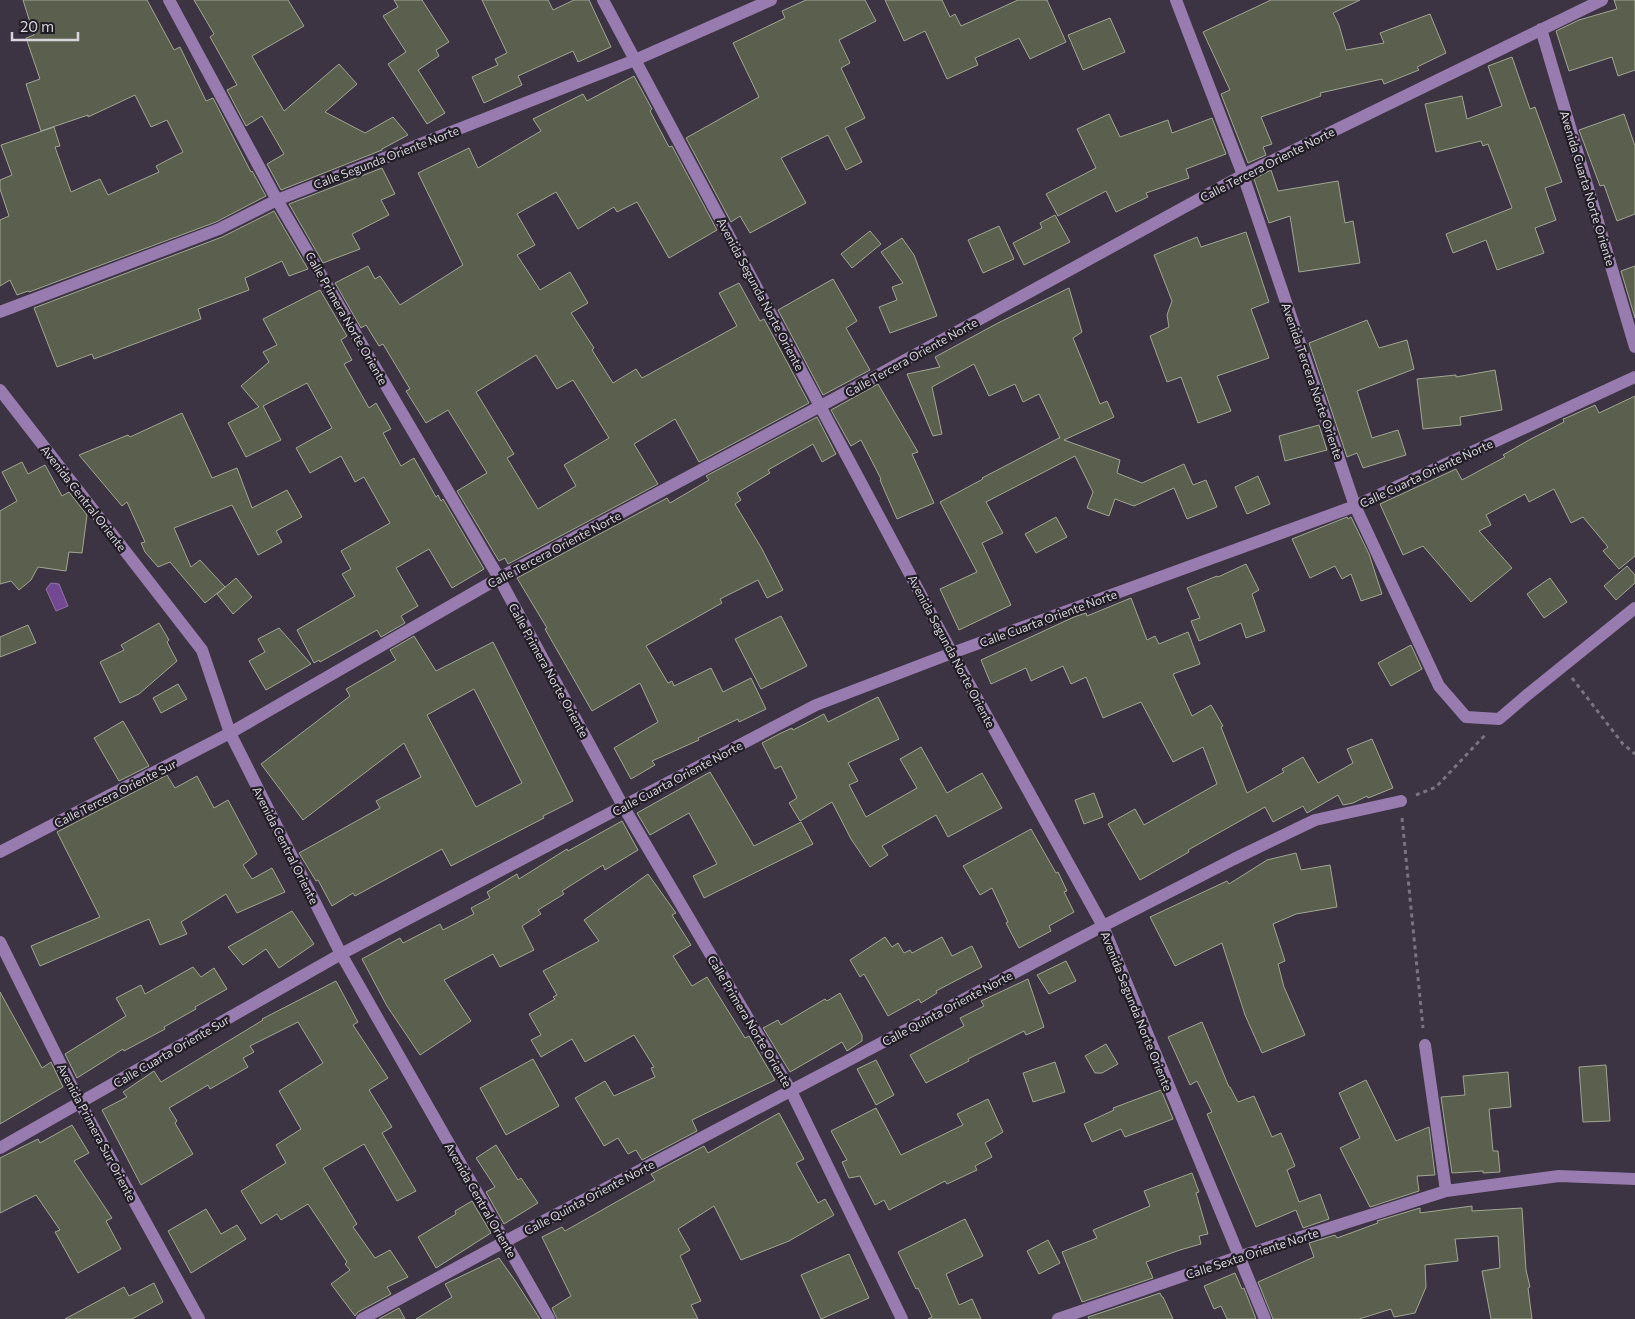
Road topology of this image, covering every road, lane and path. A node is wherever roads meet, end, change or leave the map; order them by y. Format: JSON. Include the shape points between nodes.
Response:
{"nodes":[{"id":1,"x":169,"y":0,"type":"edge"},
{"id":2,"x":603,"y":0,"type":"edge"},
{"id":3,"x":771,"y":0,"type":"edge"},
{"id":4,"x":1176,"y":0,"type":"edge"},
{"id":5,"x":1602,"y":0,"type":"edge"},
{"id":6,"x":1541,"y":29,"type":"junction"},
{"id":7,"x":635,"y":60,"type":"junction"},
{"id":8,"x":1243,"y":175,"type":"junction"},
{"id":9,"x":277,"y":200,"type":"junction"},
{"id":10,"x":0,"y":312,"type":"edge"},
{"id":11,"x":1635,"y":347,"type":"edge"},
{"id":12,"x":1635,"y":377,"type":"edge"},
{"id":13,"x":0,"y":390,"type":"edge"},
{"id":14,"x":820,"y":405,"type":"junction"},
{"id":15,"x":1355,"y":506,"type":"junction"},
{"id":16,"x":499,"y":578,"type":"junction"},
{"id":17,"x":1635,"y":608,"type":"edge"},
{"id":18,"x":952,"y":652,"type":"junction"},
{"id":19,"x":1562,"y":666,"type":"junction"},
{"id":20,"x":1499,"y":719,"type":"junction"},
{"id":21,"x":230,"y":733,"type":"junction"},
{"id":22,"x":1635,"y":754,"type":"edge"},
{"id":23,"x":1401,"y":801,"type":"junction"},
{"id":24,"x":623,"y":806,"type":"junction"},
{"id":25,"x":0,"y":852,"type":"edge"},
{"id":26,"x":1103,"y":926,"type":"junction"},
{"id":27,"x":0,"y":942,"type":"edge"},
{"id":28,"x":341,"y":954,"type":"junction"},
{"id":29,"x":1425,"y":1045,"type":"joint"},
{"id":30,"x":791,"y":1090,"type":"junction"},
{"id":31,"x":80,"y":1103,"type":"junction"},
{"id":32,"x":0,"y":1148,"type":"edge"},
{"id":33,"x":1635,"y":1179,"type":"edge"},
{"id":34,"x":1446,"y":1191,"type":"junction"},
{"id":35,"x":504,"y":1242,"type":"junction"},
{"id":36,"x":1238,"y":1257,"type":"junction"},
{"id":37,"x":199,"y":1319,"type":"edge"},
{"id":38,"x":362,"y":1319,"type":"edge"},
{"id":39,"x":549,"y":1319,"type":"edge"},
{"id":40,"x":902,"y":1319,"type":"edge"},
{"id":41,"x":1058,"y":1319,"type":"edge"},
{"id":42,"x":1265,"y":1319,"type":"edge"}],
"edges":[{"from":1,"to":9,"type":"street","name":"Calle Primera Norte Oriente"},
{"from":2,"to":7,"type":"street","name":"Avenida Segunda Norte Oriente"},
{"from":3,"to":7,"type":"street","name":"Calle Segunda Oriente Norte"},
{"from":4,"to":8,"type":"street","name":"Avenida Tercera Norte Oriente"},
{"from":5,"to":6,"type":"street","name":"Calle Tercera Oriente Norte"},
{"from":6,"to":8,"type":"street","name":"Calle Tercera Oriente Norte"},
{"from":6,"to":11,"type":"street","name":"Avenida Cuarta Norte Oriente"},
{"from":7,"to":9,"type":"street","name":"Calle Segunda Oriente Norte"},
{"from":7,"to":14,"type":"street","name":"Avenida Segunda Norte Oriente"},
{"from":8,"to":14,"type":"street","name":"Calle Tercera Oriente Norte"},
{"from":8,"to":15,"type":"street","name":"Avenida Tercera Norte Oriente"},
{"from":9,"to":10,"type":"street","name":"Calle Segunda Oriente Norte","via":[[219,228]]},
{"from":9,"to":16,"type":"street","name":"Calle Primera Norte Oriente"},
{"from":12,"to":15,"type":"street","name":"Calle Cuarta Oriente Norte"},
{"from":13,"to":21,"type":"street","name":"Avenida Central Oriente","via":[[202,650]]},
{"from":14,"to":16,"type":"street","name":"Calle Tercera Oriente Norte"},
{"from":14,"to":18,"type":"street","name":"Avenida Segunda Norte Oriente"},
{"from":15,"to":18,"type":"street","name":"Calle Cuarta Oriente Norte"},
{"from":15,"to":20,"type":"street","name":"Avenida Tercera Norte Oriente","via":[[1439,686],[1466,717]]},
{"from":16,"to":21,"type":"street","name":"Calle Tercera Oriente Norte"},
{"from":16,"to":24,"type":"street","name":"Calle Primera Norte Oriente"},
{"from":17,"to":19,"type":"street"},
{"from":18,"to":24,"type":"street","name":"Calle Cuarta Oriente Norte","via":[[816,705]]},
{"from":18,"to":26,"type":"street","name":"Avenida Segunda Norte Oriente"},
{"from":19,"to":20,"type":"street"},
{"from":19,"to":22,"type":"path","via":[[1623,744]]},
{"from":20,"to":23,"type":"path","via":[[1436,787]]},
{"from":21,"to":25,"type":"street","name":"Calle Tercera Oriente Sur"},
{"from":21,"to":28,"type":"street","name":"Avenida Central Oriente"},
{"from":23,"to":26,"type":"street","name":"Calle Quinta Oriente Norte","via":[[1315,820]]},
{"from":23,"to":29,"type":"path"},
{"from":24,"to":28,"type":"street","name":"Calle Cuarta Oriente Norte"},
{"from":24,"to":30,"type":"street","name":"Calle Primera Norte Oriente"},
{"from":26,"to":30,"type":"street","name":"Calle Quinta Oriente Norte"},
{"from":26,"to":36,"type":"street","name":"Avenida Segunda Norte Oriente"},
{"from":27,"to":31,"type":"street","name":"Avenida Primera Sur Oriente"},
{"from":28,"to":31,"type":"street","name":"Calle Cuarta Oriente Sur"},
{"from":28,"to":35,"type":"street","name":"Avenida Central Oriente"},
{"from":29,"to":34,"type":"street"},
{"from":30,"to":35,"type":"street","name":"Calle Quinta Oriente Norte"},
{"from":30,"to":40,"type":"street","name":"Calle Primera Norte Oriente"},
{"from":31,"to":32,"type":"street","name":"Calle Cuarta Oriente Sur"},
{"from":31,"to":37,"type":"street","name":"Avenida Primera Sur Oriente"},
{"from":33,"to":34,"type":"street","name":"Calle Sexta Oriente Norte","via":[[1559,1176]]},
{"from":34,"to":36,"type":"street","name":"Calle Sexta Oriente Norte"},
{"from":35,"to":38,"type":"street","name":"Calle Quinta Oriente Norte"},
{"from":35,"to":39,"type":"street","name":"Avenida Central Oriente"},
{"from":36,"to":41,"type":"street","name":"Calle Sexta Oriente Norte"},
{"from":36,"to":42,"type":"street","name":"Avenida Segunda Norte Oriente"}]}
